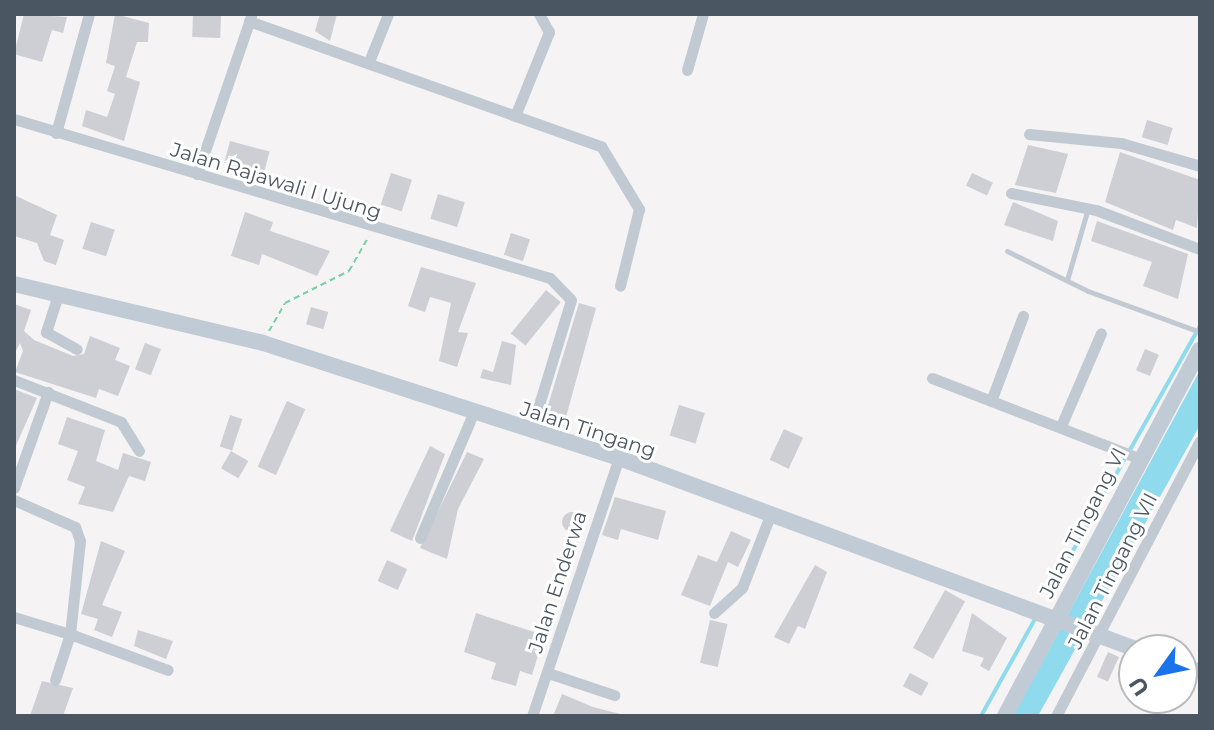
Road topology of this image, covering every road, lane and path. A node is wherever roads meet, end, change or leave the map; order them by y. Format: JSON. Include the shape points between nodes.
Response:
{"nodes":[{"id":1,"x":89,"y":14,"type":"edge"},
{"id":2,"x":388,"y":14,"type":"edge"},
{"id":3,"x":539,"y":14,"type":"edge"},
{"id":4,"x":703,"y":14,"type":"edge"},
{"id":5,"x":250,"y":17,"type":"edge"},
{"id":6,"x":370,"y":59,"type":"junction"},
{"id":7,"x":687,"y":70,"type":"dead end"},
{"id":8,"x":515,"y":116,"type":"junction"},
{"id":9,"x":14,"y":119,"type":"edge"},
{"id":10,"x":56,"y":133,"type":"junction"},
{"id":11,"x":1029,"y":134,"type":"dead end"},
{"id":12,"x":1200,"y":166,"type":"edge"},
{"id":13,"x":197,"y":174,"type":"junction"},
{"id":14,"x":1011,"y":193,"type":"dead end"},
{"id":15,"x":1088,"y":208,"type":"junction"},
{"id":16,"x":372,"y":230,"type":"junction"},
{"id":17,"x":1200,"y":249,"type":"edge"},
{"id":18,"x":1007,"y":251,"type":"dead end"},
{"id":19,"x":1067,"y":280,"type":"junction"},
{"id":20,"x":14,"y":284,"type":"edge"},
{"id":21,"x":620,"y":286,"type":"dead end"},
{"id":22,"x":57,"y":298,"type":"junction"},
{"id":23,"x":1023,"y":316,"type":"dead end"},
{"id":24,"x":1200,"y":332,"type":"edge"},
{"id":25,"x":1101,"y":333,"type":"dead end"},
{"id":26,"x":263,"y":343,"type":"junction"},
{"id":27,"x":77,"y":349,"type":"dead end"},
{"id":28,"x":1200,"y":350,"type":"edge"},
{"id":29,"x":932,"y":378,"type":"dead end"},
{"id":30,"x":14,"y":380,"type":"edge"},
{"id":31,"x":48,"y":392,"type":"junction"},
{"id":32,"x":991,"y":401,"type":"junction"},
{"id":33,"x":472,"y":416,"type":"junction"},
{"id":34,"x":1061,"y":426,"type":"junction"},
{"id":35,"x":531,"y":431,"type":"junction"},
{"id":36,"x":1200,"y":441,"type":"edge"},
{"id":37,"x":139,"y":451,"type":"dead end"},
{"id":38,"x":619,"y":458,"type":"junction"},
{"id":39,"x":1138,"y":458,"type":"junction"},
{"id":40,"x":1195,"y":462,"type":"edge"},
{"id":41,"x":14,"y":488,"type":"edge"},
{"id":42,"x":14,"y":500,"type":"edge"},
{"id":43,"x":769,"y":518,"type":"junction"},
{"id":44,"x":420,"y":538,"type":"dead end"},
{"id":45,"x":714,"y":613,"type":"dead end"},
{"id":46,"x":14,"y":617,"type":"edge"},
{"id":47,"x":1061,"y":622,"type":"junction"},
{"id":48,"x":70,"y":634,"type":"junction"},
{"id":49,"x":1093,"y":634,"type":"junction"},
{"id":50,"x":1118,"y":643,"type":"edge"},
{"id":51,"x":168,"y":670,"type":"dead end"},
{"id":52,"x":548,"y":673,"type":"junction"},
{"id":53,"x":55,"y":680,"type":"dead end"},
{"id":54,"x":614,"y":695,"type":"dead end"},
{"id":55,"x":532,"y":716,"type":"edge"},
{"id":56,"x":1005,"y":716,"type":"edge"},
{"id":57,"x":1056,"y":716,"type":"edge"}],
"edges":[{"from":1,"to":10,"type":"street"},
{"from":2,"to":6,"type":"street"},
{"from":3,"to":8,"type":"street","via":[[549,32]]},
{"from":4,"to":7,"type":"street"},
{"from":5,"to":6,"type":"street"},
{"from":5,"to":13,"type":"street"},
{"from":6,"to":8,"type":"street"},
{"from":8,"to":21,"type":"street","via":[[585,137],[622,172],[639,209]]},
{"from":9,"to":10,"type":"street","name":"Jalan Rajawali I Ujung"},
{"from":10,"to":13,"type":"street","name":"Jalan Rajawali I Ujung"},
{"from":11,"to":12,"type":"street","via":[[1121,143]]},
{"from":13,"to":16,"type":"street","name":"Jalan Rajawali I Ujung"},
{"from":14,"to":15,"type":"street"},
{"from":15,"to":17,"type":"street"},
{"from":15,"to":19,"type":"lane"},
{"from":16,"to":26,"type":"path","via":[[349,271],[285,303]]},
{"from":16,"to":35,"type":"street","name":"Jalan Rajawali I Ujung","via":[[530,271],[564,286],[571,300]]},
{"from":18,"to":19,"type":"lane"},
{"from":19,"to":24,"type":"lane"},
{"from":20,"to":22,"type":"main road","name":"Jalan Tingang"},
{"from":22,"to":26,"type":"main road","name":"Jalan Tingang"},
{"from":22,"to":27,"type":"street","via":[[46,332]]},
{"from":23,"to":32,"type":"street"},
{"from":25,"to":34,"type":"street"},
{"from":26,"to":33,"type":"main road","name":"Jalan Tingang"},
{"from":28,"to":39,"type":"main road","name":"Jalan Tingang VI"},
{"from":29,"to":32,"type":"street"},
{"from":30,"to":31,"type":"street"},
{"from":31,"to":37,"type":"street","via":[[121,422]]},
{"from":31,"to":41,"type":"street"},
{"from":32,"to":34,"type":"street"},
{"from":33,"to":35,"type":"main road","name":"Jalan Tingang"},
{"from":33,"to":44,"type":"street"},
{"from":34,"to":39,"type":"street"},
{"from":35,"to":38,"type":"main road","name":"Jalan Tingang"},
{"from":36,"to":40,"type":"street","name":"Jalan Tingang VII"},
{"from":38,"to":43,"type":"main road","name":"Jalan Tingang"},
{"from":38,"to":52,"type":"street","name":"Jalan Enderwa"},
{"from":39,"to":47,"type":"main road","name":"Jalan Tingang VI"},
{"from":40,"to":49,"type":"street","name":"Jalan Tingang VII"},
{"from":42,"to":48,"type":"street","via":[[75,527],[80,541]]},
{"from":43,"to":45,"type":"street","via":[[742,588]]},
{"from":43,"to":47,"type":"main road","name":"Jalan Tingang"},
{"from":46,"to":48,"type":"street"},
{"from":47,"to":49,"type":"main road","name":"Jalan Tingang"},
{"from":47,"to":56,"type":"main road","name":"Jalan Tingang VI"},
{"from":48,"to":51,"type":"street"},
{"from":48,"to":53,"type":"street"},
{"from":49,"to":50,"type":"main road","name":"Jalan Tingang"},
{"from":49,"to":57,"type":"street","name":"Jalan Tingang VII"},
{"from":52,"to":54,"type":"street"},
{"from":52,"to":55,"type":"street","name":"Jalan Enderwa"}]}
